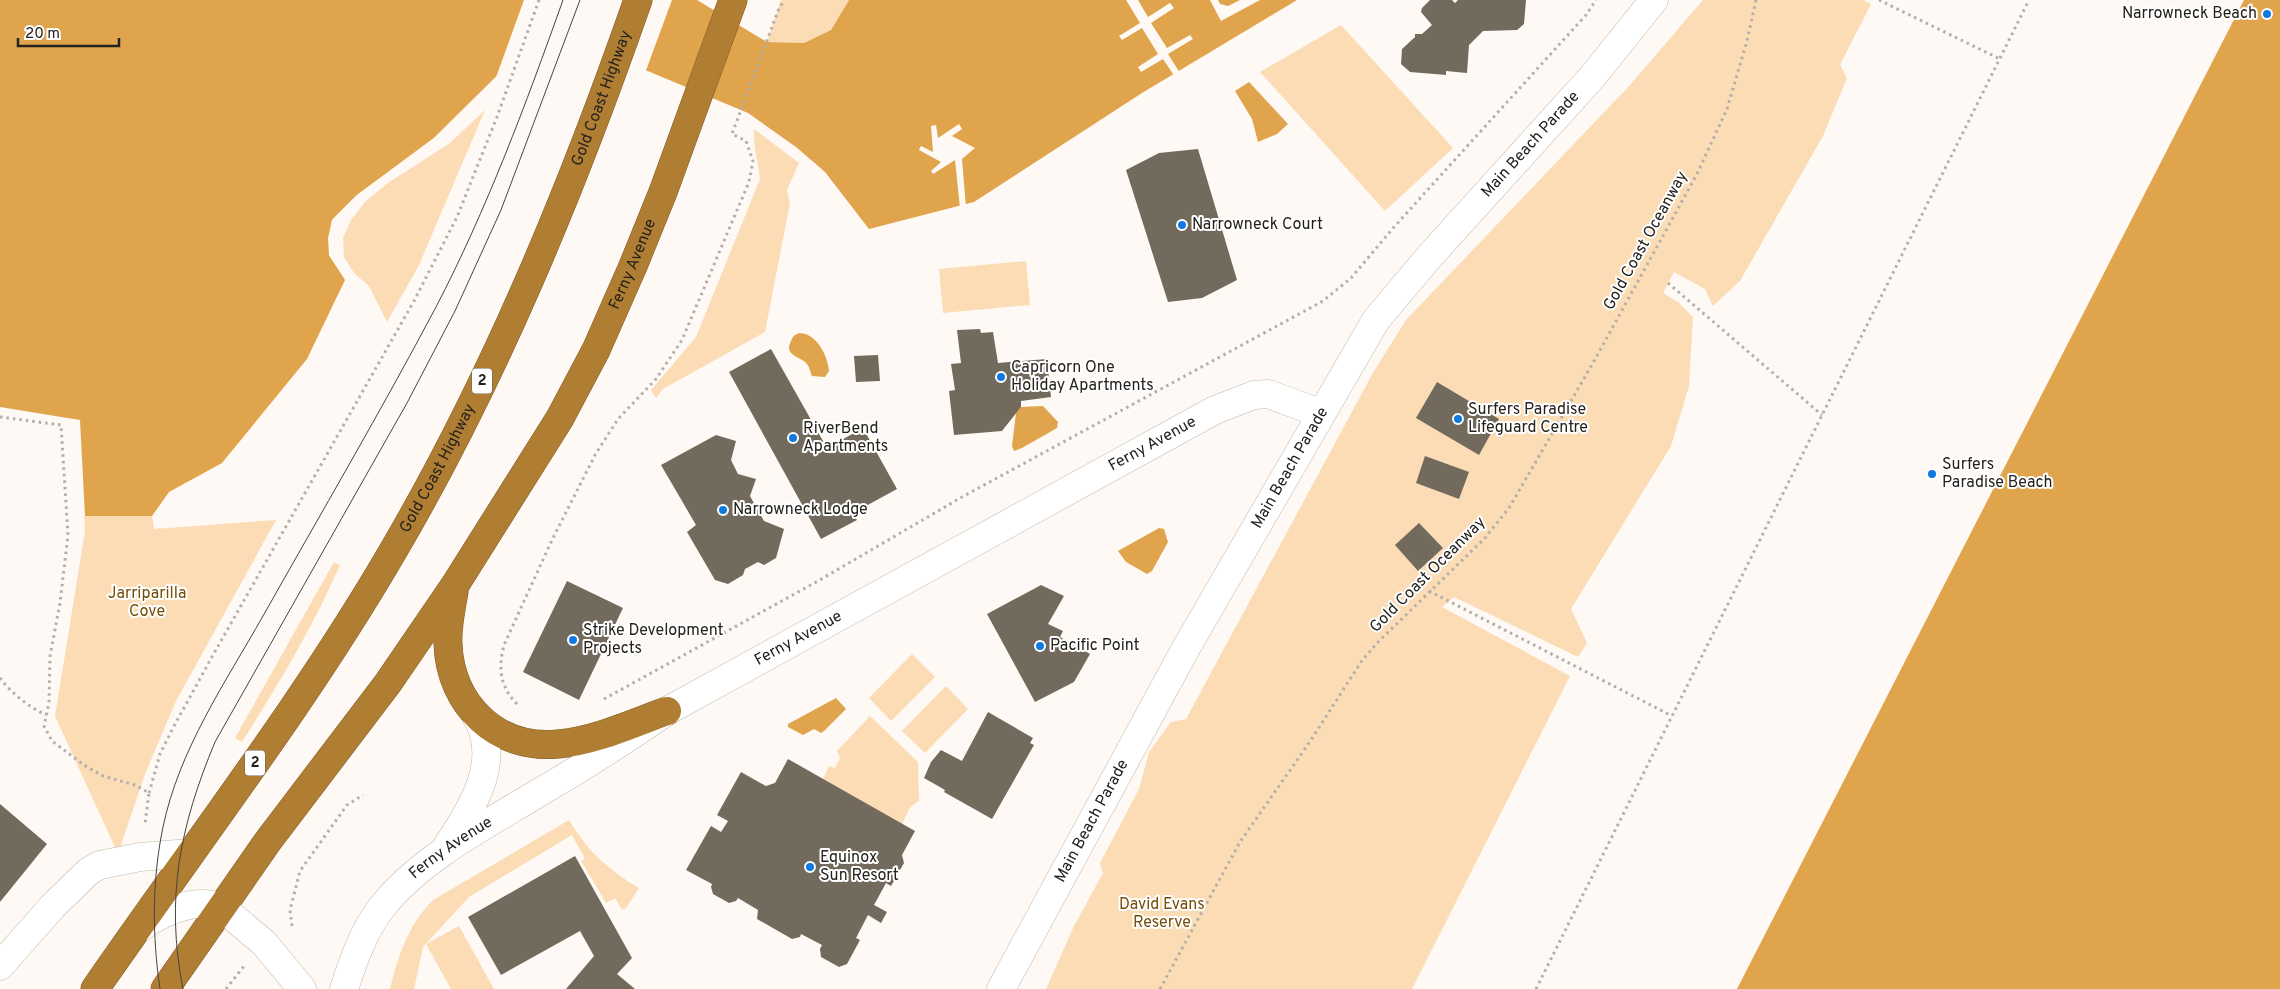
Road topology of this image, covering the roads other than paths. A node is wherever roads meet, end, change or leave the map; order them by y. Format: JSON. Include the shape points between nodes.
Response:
{"nodes":[{"id":1,"x":638,"y":0,"type":"edge"},
{"id":2,"x":733,"y":0,"type":"edge"},
{"id":3,"x":1654,"y":0,"type":"edge"},
{"id":4,"x":1320,"y":413,"type":"junction"},
{"id":5,"x":455,"y":585,"type":"junction"},
{"id":6,"x":666,"y":711,"type":"junction"},
{"id":7,"x":476,"y":716,"type":"junction"},
{"id":8,"x":442,"y":854,"type":"junction"},
{"id":9,"x":183,"y":862,"type":"junction"},
{"id":10,"x":222,"y":908,"type":"junction"},
{"id":11,"x":138,"y":928,"type":"junction"},
{"id":12,"x":0,"y":966,"type":"edge"},
{"id":13,"x":95,"y":989,"type":"edge"},
{"id":14,"x":165,"y":989,"type":"edge"},
{"id":15,"x":302,"y":989,"type":"edge"},
{"id":16,"x":344,"y":989,"type":"edge"},
{"id":17,"x":1002,"y":989,"type":"edge"}],
"edges":[{"from":1,"to":9,"type":"highway","name":"Gold Coast Highway","number":"2","via":[[553,225],[452,443],[393,551],[271,741]]},
{"from":2,"to":5,"type":"highway","name":"Ferny Avenue","via":[[663,192],[596,350],[560,418]]},
{"from":3,"to":4,"type":"street","name":"Main Beach Parade","via":[[1593,76],[1376,320]]},
{"from":4,"to":6,"type":"street","name":"Ferny Avenue","via":[[1268,394],[1254,395],[1215,410]]},
{"from":4,"to":17,"type":"street","name":"Main Beach Parade","via":[[1186,648]]},
{"from":5,"to":7,"type":"highway","via":[[448,634],[449,656],[460,691]]},
{"from":5,"to":10,"type":"highway","via":[[388,683],[268,841]]},
{"from":6,"to":7,"type":"highway","via":[[590,738],[556,744],[525,743],[510,738],[491,729]]},
{"from":6,"to":8,"type":"street","name":"Ferny Avenue","via":[[606,754]]},
{"from":7,"to":8,"type":"street","via":[[486,738],[487,761],[473,804]]},
{"from":8,"to":16,"type":"street","name":"Ferny Avenue","via":[[400,887],[381,908],[356,954]]},
{"from":9,"to":11,"type":"highway","number":"2"},
{"from":9,"to":12,"type":"street","via":[[140,857],[100,865],[89,871]]},
{"from":10,"to":11,"type":"street","via":[[208,904],[180,907],[156,916]]},
{"from":10,"to":14,"type":"highway"},
{"from":10,"to":15,"type":"street","via":[[264,943]]},
{"from":11,"to":13,"type":"highway","number":"2"}]}
